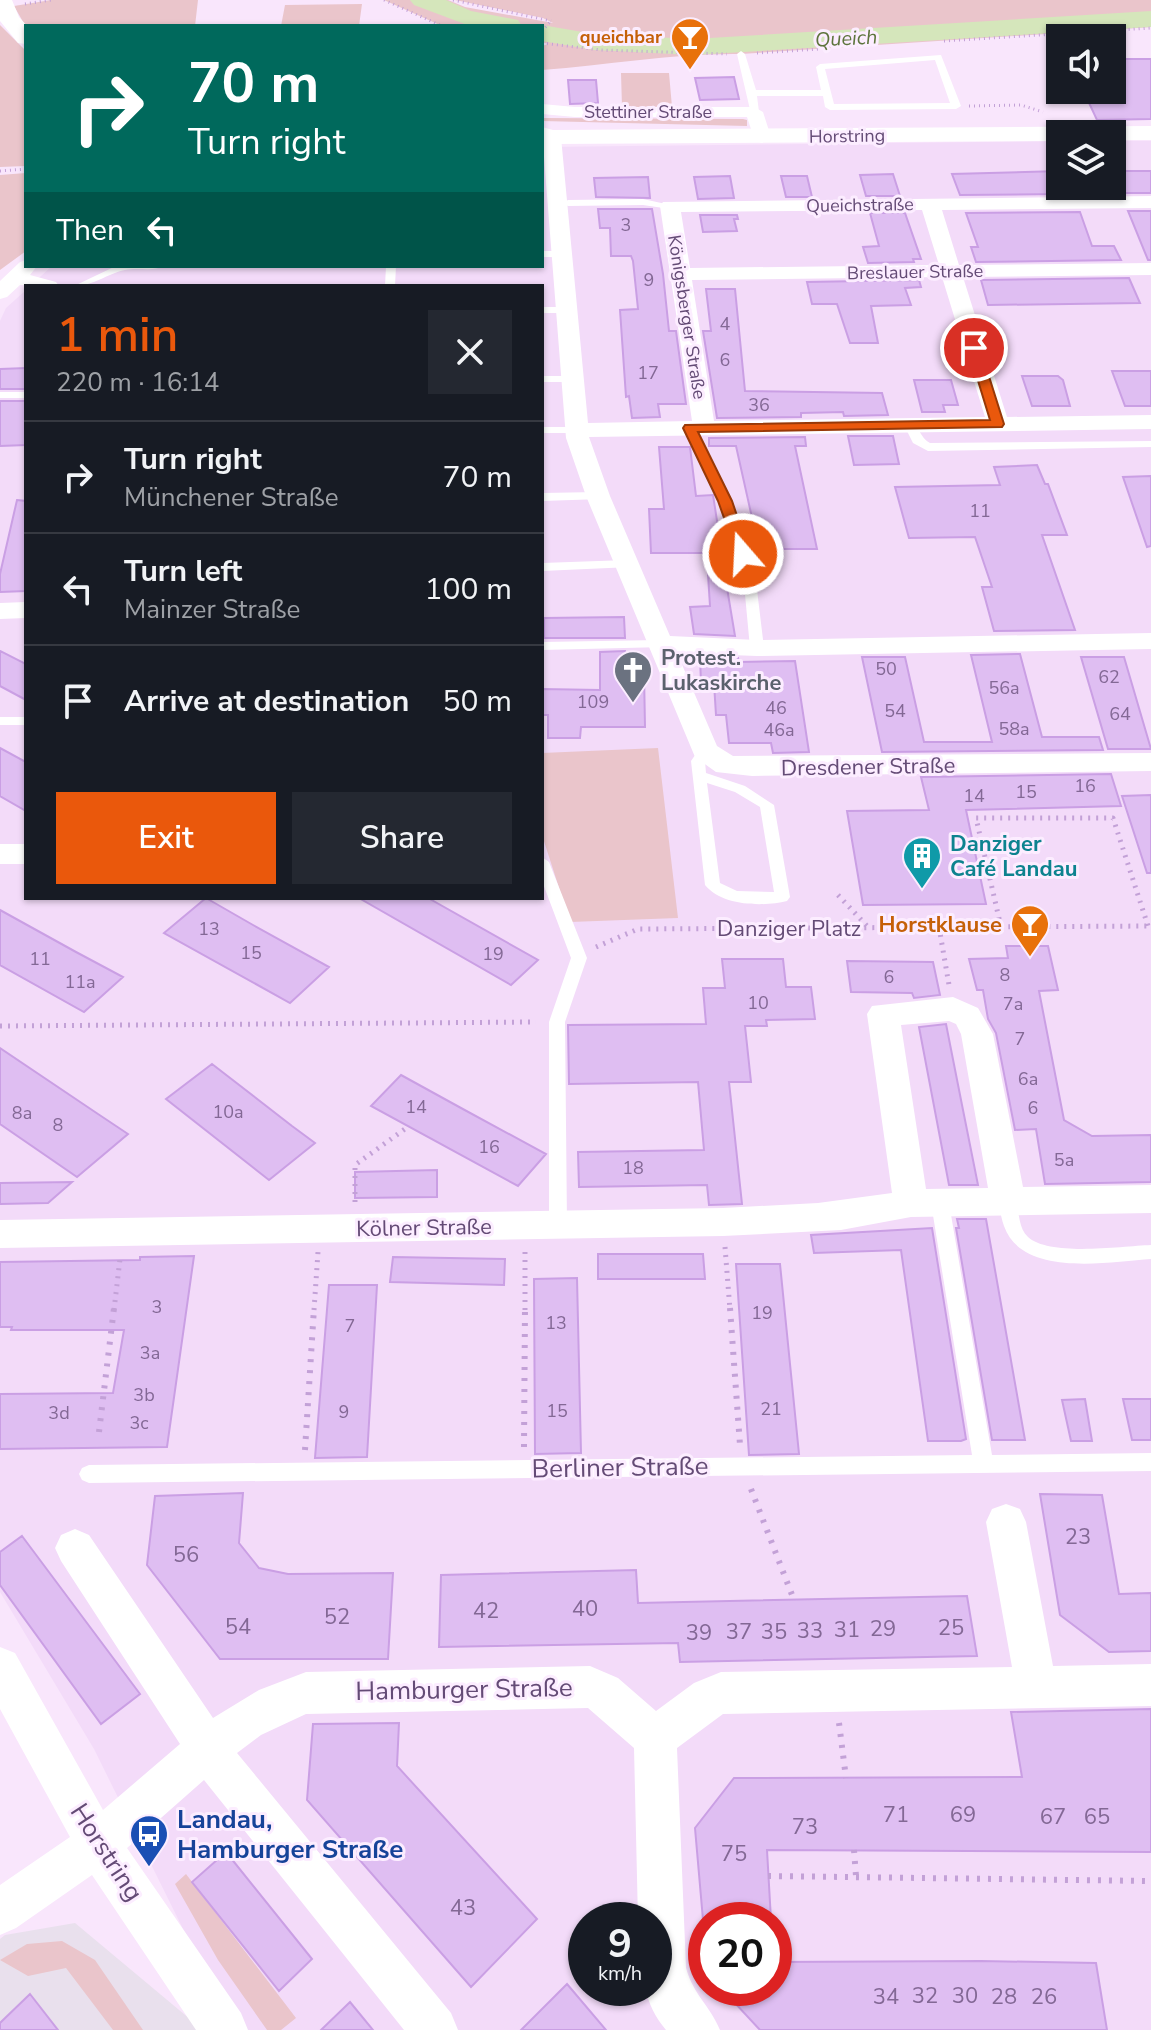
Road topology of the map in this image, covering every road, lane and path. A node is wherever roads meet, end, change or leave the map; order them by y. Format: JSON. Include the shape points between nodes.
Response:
{"nodes":[{"id":1,"x":2,"y":0,"type":"edge"},
{"id":2,"x":384,"y":0,"type":"edge"},
{"id":3,"x":453,"y":0,"type":"edge"},
{"id":4,"x":438,"y":24,"type":"edge"},
{"id":5,"x":544,"y":29,"type":"edge"},
{"id":6,"x":24,"y":36,"type":"edge"},
{"id":7,"x":544,"y":43,"type":"edge"},
{"id":8,"x":741,"y":54,"type":"joint"},
{"id":9,"x":826,"y":93,"type":"junction"},
{"id":10,"x":753,"y":102,"type":"junction"},
{"id":11,"x":544,"y":109,"type":"edge"},
{"id":12,"x":1151,"y":133,"type":"edge"},
{"id":13,"x":545,"y":136,"type":"edge"},
{"id":14,"x":762,"y":137,"type":"junction"},
{"id":15,"x":24,"y":169,"type":"edge"},
{"id":16,"x":0,"y":171,"type":"edge"},
{"id":17,"x":1151,"y":202,"type":"edge"},
{"id":18,"x":556,"y":203,"type":"edge"},
{"id":19,"x":930,"y":204,"type":"junction"},
{"id":20,"x":670,"y":206,"type":"junction"},
{"id":21,"x":552,"y":254,"type":"edge"},
{"id":22,"x":120,"y":268,"type":"edge"},
{"id":23,"x":1151,"y":269,"type":"edge"},
{"id":24,"x":950,"y":271,"type":"junction"},
{"id":25,"x":680,"y":274,"type":"junction"},
{"id":26,"x":14,"y":279,"type":"edge"},
{"id":27,"x":39,"y":284,"type":"edge"},
{"id":28,"x":84,"y":284,"type":"edge"},
{"id":29,"x":544,"y":310,"type":"edge"},
{"id":30,"x":566,"y":310,"type":"junction"},
{"id":31,"x":544,"y":379,"type":"edge"},
{"id":32,"x":572,"y":379,"type":"junction"},
{"id":33,"x":0,"y":395,"type":"edge"},
{"id":34,"x":24,"y":395,"type":"edge"},
{"id":35,"x":1151,"y":422,"type":"edge"},
{"id":36,"x":1076,"y":423,"type":"junction"},
{"id":37,"x":998,"y":424,"type":"junction"},
{"id":38,"x":910,"y":425,"type":"junction"},
{"id":39,"x":697,"y":428,"type":"junction"},
{"id":40,"x":544,"y":430,"type":"edge"},
{"id":41,"x":577,"y":430,"type":"junction"},
{"id":42,"x":1151,"y":444,"type":"edge"},
{"id":43,"x":1085,"y":445,"type":"junction"},
{"id":44,"x":598,"y":496,"type":"junction"},
{"id":45,"x":544,"y":497,"type":"edge"},
{"id":46,"x":627,"y":564,"type":"junction"},
{"id":47,"x":544,"y":567,"type":"edge"},
{"id":48,"x":24,"y":610,"type":"edge"},
{"id":49,"x":0,"y":611,"type":"edge"},
{"id":50,"x":1151,"y":641,"type":"edge"},
{"id":51,"x":660,"y":644,"type":"junction"},
{"id":52,"x":544,"y":646,"type":"edge"},
{"id":53,"x":757,"y":648,"type":"junction"},
{"id":54,"x":0,"y":721,"type":"edge"},
{"id":55,"x":24,"y":721,"type":"edge"},
{"id":56,"x":1151,"y":762,"type":"edge"},
{"id":57,"x":702,"y":764,"type":"junction"},
{"id":58,"x":0,"y":854,"type":"edge"},
{"id":59,"x":24,"y":854,"type":"edge"},
{"id":60,"x":544,"y":867,"type":"edge"},
{"id":61,"x":838,"y":895,"type":"dead end"},
{"id":62,"x":1150,"y":926,"type":"edge"},
{"id":63,"x":868,"y":927,"type":"junction"},
{"id":64,"x":939,"y":927,"type":"junction"},
{"id":65,"x":1001,"y":927,"type":"junction"},
{"id":66,"x":579,"y":958,"type":"junction"},
{"id":67,"x":953,"y":1009,"type":"junction"},
{"id":68,"x":557,"y":1022,"type":"junction"},
{"id":69,"x":0,"y":1026,"type":"edge"},
{"id":70,"x":409,"y":1126,"type":"dead end"},
{"id":71,"x":1151,"y":1199,"type":"edge"},
{"id":72,"x":1008,"y":1201,"type":"junction"},
{"id":73,"x":926,"y":1203,"type":"junction"},
{"id":74,"x":723,"y":1222,"type":"junction"},
{"id":75,"x":542,"y":1225,"type":"junction"},
{"id":76,"x":355,"y":1227,"type":"junction"},
{"id":77,"x":319,"y":1228,"type":"junction"},
{"id":78,"x":124,"y":1231,"type":"junction"},
{"id":79,"x":0,"y":1234,"type":"edge"},
{"id":80,"x":1151,"y":1252,"type":"edge"},
{"id":81,"x":99,"y":1432,"type":"dead end"},
{"id":82,"x":983,"y":1462,"type":"junction"},
{"id":83,"x":1151,"y":1462,"type":"edge"},
{"id":84,"x":742,"y":1465,"type":"junction"},
{"id":85,"x":523,"y":1468,"type":"junction"},
{"id":86,"x":304,"y":1471,"type":"junction"},
{"id":87,"x":89,"y":1474,"type":"dead end"},
{"id":88,"x":1006,"y":1522,"type":"dead end"},
{"id":89,"x":75,"y":1548,"type":"dead end"},
{"id":90,"x":794,"y":1600,"type":"dead end"},
{"id":91,"x":0,"y":1667,"type":"edge"},
{"id":92,"x":1151,"y":1685,"type":"edge"},
{"id":93,"x":1036,"y":1686,"type":"junction"},
{"id":94,"x":655,"y":1738,"type":"junction"},
{"id":95,"x":208,"y":1748,"type":"junction"},
{"id":96,"x":98,"y":1844,"type":"junction"},
{"id":97,"x":854,"y":1850,"type":"dead end"},
{"id":98,"x":768,"y":1876,"type":"dead end"},
{"id":99,"x":856,"y":1876,"type":"junction"},
{"id":100,"x":1151,"y":1881,"type":"edge"},
{"id":101,"x":0,"y":1912,"type":"edge"},
{"id":102,"x":224,"y":2030,"type":"edge"},
{"id":103,"x":434,"y":2030,"type":"edge"},
{"id":104,"x":696,"y":2030,"type":"edge"}],
"edges":[{"from":1,"to":6,"type":"street"},
{"from":2,"to":4,"type":"path"},
{"from":3,"to":5,"type":"path","via":[[551,21]]},
{"from":7,"to":8,"type":"path"},
{"from":8,"to":10,"type":"lane"},
{"from":9,"to":9,"type":"lane","via":[[820,67],[938,57],[956,106],[830,107]]},
{"from":9,"to":10,"type":"lane"},
{"from":10,"to":11,"type":"street","name":"Stettiner Straße"},
{"from":10,"to":14,"type":"street"},
{"from":12,"to":14,"type":"street","name":"Horstring"},
{"from":13,"to":14,"type":"street","name":"Horstring"},
{"from":13,"to":18,"type":"street"},
{"from":15,"to":16,"type":"path"},
{"from":17,"to":19,"type":"street","name":"Queichstraße"},
{"from":18,"to":20,"type":"lane","name":"Queichstraße"},
{"from":18,"to":21,"type":"street"},
{"from":19,"to":20,"type":"street","name":"Queichstraße"},
{"from":19,"to":24,"type":"street"},
{"from":20,"to":25,"type":"street","name":"Königsberger Straße"},
{"from":21,"to":30,"type":"street"},
{"from":22,"to":28,"type":"lane"},
{"from":23,"to":24,"type":"street","name":"Breslauer Straße"},
{"from":24,"to":25,"type":"street","name":"Breslauer Straße"},
{"from":24,"to":37,"type":"street"},
{"from":25,"to":39,"type":"street","name":"Königsberger Straße"},
{"from":26,"to":27,"type":"street"},
{"from":29,"to":30,"type":"lane"},
{"from":30,"to":32,"type":"street"},
{"from":31,"to":32,"type":"lane"},
{"from":32,"to":41,"type":"street"},
{"from":33,"to":34,"type":"lane"},
{"from":35,"to":36,"type":"street"},
{"from":36,"to":37,"type":"street"},
{"from":36,"to":43,"type":"lane"},
{"from":37,"to":38,"type":"street"},
{"from":38,"to":39,"type":"street"},
{"from":38,"to":43,"type":"lane","via":[[917,441],[928,447]]},
{"from":39,"to":41,"type":"street"},
{"from":39,"to":53,"type":"lane","via":[[749,573]]},
{"from":40,"to":41,"type":"lane"},
{"from":41,"to":44,"type":"street"},
{"from":42,"to":43,"type":"lane"},
{"from":44,"to":45,"type":"lane"},
{"from":44,"to":46,"type":"street"},
{"from":46,"to":47,"type":"lane"},
{"from":46,"to":51,"type":"street"},
{"from":48,"to":49,"type":"street"},
{"from":50,"to":53,"type":"street"},
{"from":51,"to":52,"type":"lane"},
{"from":51,"to":53,"type":"street"},
{"from":51,"to":57,"type":"street"},
{"from":54,"to":55,"type":"lane"},
{"from":56,"to":57,"type":"street","name":"Dresdener Straße"},
{"from":57,"to":57,"type":"lane","via":[[713,885],[739,897],[782,897],[767,805]]},
{"from":58,"to":59,"type":"street"},
{"from":60,"to":66,"type":"lane"},
{"from":61,"to":63,"type":"path"},
{"from":62,"to":65,"type":"path","name":"Danziger Platz"},
{"from":62,"to":65,"type":"path","via":[[1113,818],[976,818]]},
{"from":63,"to":64,"type":"path","name":"Danziger Platz"},
{"from":63,"to":66,"type":"path","name":"Danziger Platz","via":[[638,929],[602,942]]},
{"from":64,"to":65,"type":"path","name":"Danziger Platz"},
{"from":64,"to":67,"type":"path"},
{"from":66,"to":68,"type":"lane"},
{"from":67,"to":72,"type":"street","via":[[967,1016],[977,1034]]},
{"from":67,"to":73,"type":"street","via":[[883,1014]]},
{"from":68,"to":69,"type":"path"},
{"from":68,"to":75,"type":"lane"},
{"from":70,"to":76,"type":"path","via":[[355,1165]]},
{"from":71,"to":72,"type":"street"},
{"from":72,"to":73,"type":"street"},
{"from":72,"to":80,"type":"lane","via":[[1017,1235],[1033,1251]]},
{"from":73,"to":74,"type":"street","name":"Kölner Straße"},
{"from":73,"to":82,"type":"lane"},
{"from":74,"to":75,"type":"street","name":"Kölner Straße"},
{"from":74,"to":84,"type":"path"},
{"from":75,"to":76,"type":"street","name":"Kölner Straße"},
{"from":75,"to":85,"type":"path"},
{"from":76,"to":77,"type":"street","name":"Kölner Straße"},
{"from":77,"to":78,"type":"street","name":"Kölner Straße"},
{"from":77,"to":86,"type":"path"},
{"from":78,"to":79,"type":"street","name":"Kölner Straße"},
{"from":78,"to":81,"type":"path"},
{"from":82,"to":83,"type":"lane","name":"Berliner Straße"},
{"from":82,"to":84,"type":"lane","name":"Berliner Straße"},
{"from":84,"to":85,"type":"lane","name":"Berliner Straße"},
{"from":84,"to":90,"type":"path"},
{"from":85,"to":86,"type":"lane","name":"Berliner Straße"},
{"from":86,"to":87,"type":"lane","name":"Berliner Straße"},
{"from":88,"to":93,"type":"street"},
{"from":89,"to":95,"type":"street"},
{"from":91,"to":96,"type":"street","name":"Horstring"},
{"from":92,"to":93,"type":"street"},
{"from":93,"to":94,"type":"street","via":[[721,1693]]},
{"from":94,"to":95,"type":"street","name":"Hamburger Straße","via":[[590,1687],[404,1689],[306,1693],[246,1720]]},
{"from":94,"to":104,"type":"street","via":[[663,1968],[672,2001]]},
{"from":95,"to":96,"type":"street","name":"Hamburger Straße"},
{"from":95,"to":103,"type":"street"},
{"from":96,"to":101,"type":"street","name":"Hamburger Straße"},
{"from":96,"to":102,"type":"street","name":"Horstring"},
{"from":97,"to":99,"type":"path"},
{"from":98,"to":99,"type":"path"},
{"from":99,"to":100,"type":"path"}]}
